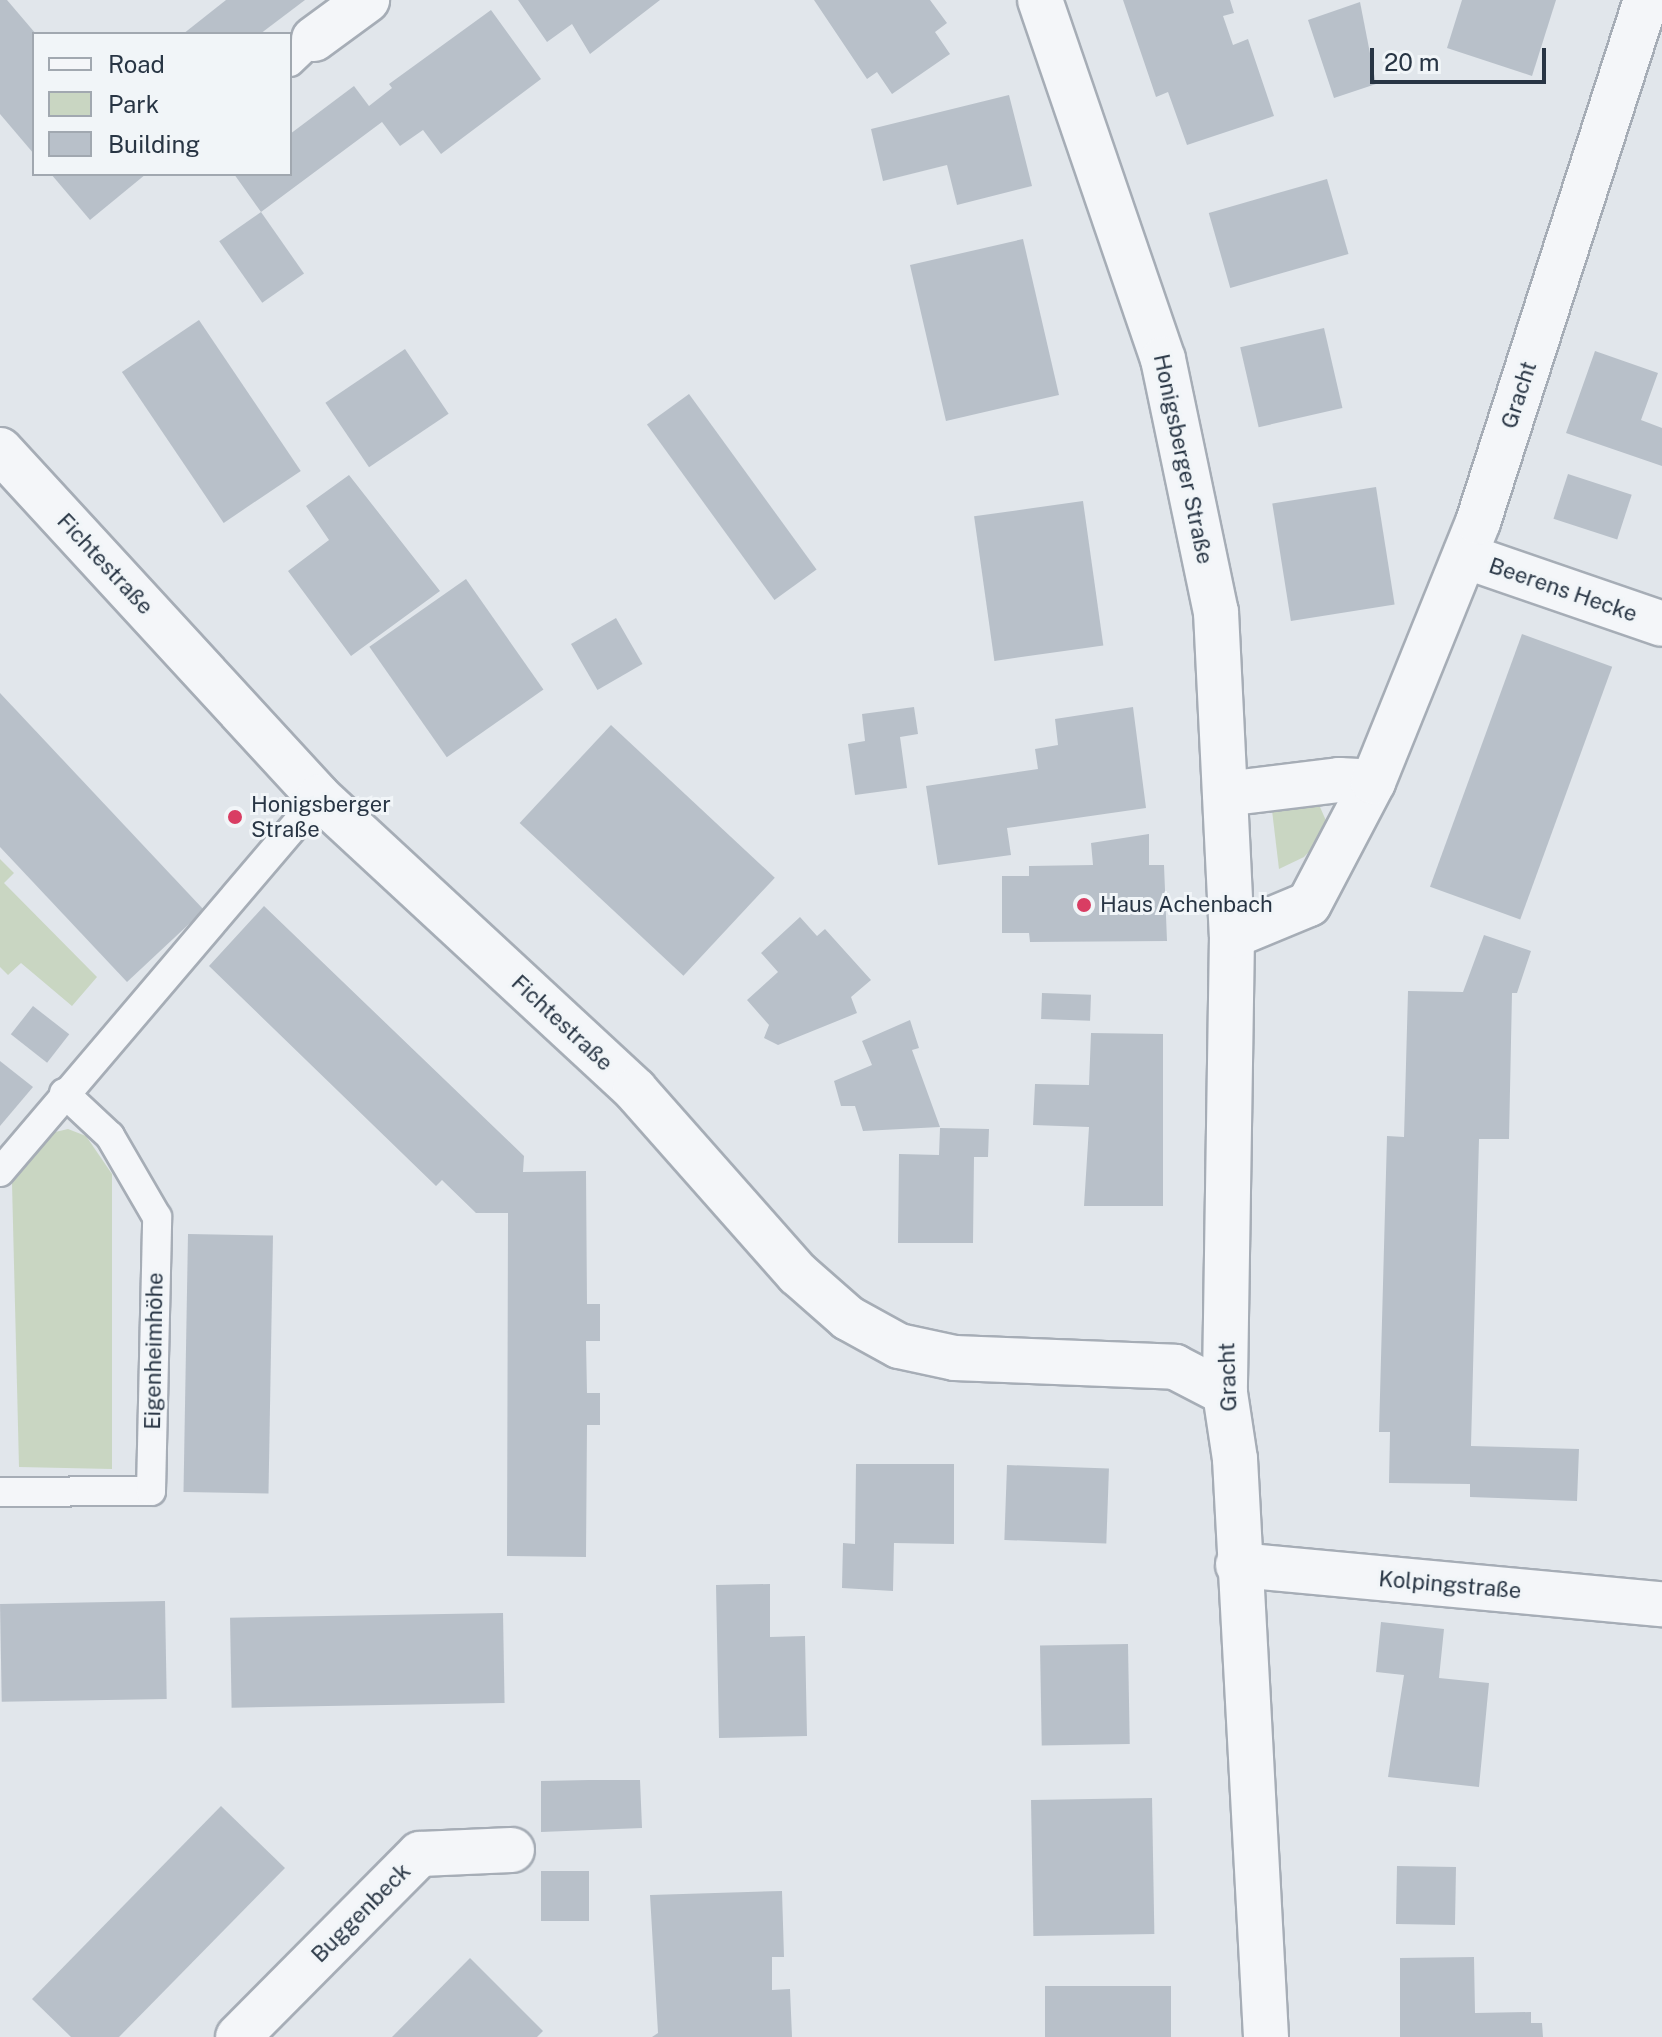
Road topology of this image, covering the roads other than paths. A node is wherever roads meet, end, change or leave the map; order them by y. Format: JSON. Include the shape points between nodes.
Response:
{"nodes":[{"id":1,"x":367,"y":0,"type":"edge"},
{"id":2,"x":1040,"y":0,"type":"edge"},
{"id":3,"x":1646,"y":0,"type":"edge"},
{"id":4,"x":302,"y":51,"type":"edge"},
{"id":5,"x":0,"y":450,"type":"edge"},
{"id":6,"x":1465,"y":556,"type":"junction"},
{"id":7,"x":1662,"y":624,"type":"edge"},
{"id":8,"x":1373,"y":782,"type":"junction"},
{"id":9,"x":1225,"y":794,"type":"junction"},
{"id":10,"x":319,"y":797,"type":"junction"},
{"id":11,"x":1232,"y":936,"type":"junction"},
{"id":12,"x":64,"y":1093,"type":"junction"},
{"id":13,"x":0,"y":1172,"type":"edge"},
{"id":14,"x":1225,"y":1393,"type":"junction"},
{"id":15,"x":0,"y":1492,"type":"edge"},
{"id":16,"x":1238,"y":1565,"type":"junction"},
{"id":17,"x":1662,"y":1604,"type":"edge"},
{"id":18,"x":512,"y":1850,"type":"dead end"},
{"id":19,"x":238,"y":2037,"type":"edge"},
{"id":20,"x":1266,"y":2037,"type":"edge"}],
"edges":[{"from":1,"to":4,"type":"street"},
{"from":2,"to":9,"type":"street","name":"Honigsberger Straße","via":[[1163,359],[1216,612]]},
{"from":3,"to":6,"type":"street","name":"Gracht"},
{"from":5,"to":10,"type":"street","name":"Fichtestraße"},
{"from":6,"to":7,"type":"street","name":"Beerens Hecke"},
{"from":6,"to":8,"type":"street","name":"Gracht"},
{"from":8,"to":9,"type":"street","via":[[1339,780]]},
{"from":8,"to":11,"type":"street","name":"Gracht","via":[[1309,904]]},
{"from":9,"to":11,"type":"street","name":"Honigsberger Straße"},
{"from":10,"to":12,"type":"lane"},
{"from":10,"to":14,"type":"street","name":"Fichtestraße","via":[[635,1090],[798,1274],[848,1318],[899,1346],[955,1358],[1175,1367]]},
{"from":11,"to":14,"type":"street","name":"Gracht"},
{"from":12,"to":13,"type":"lane"},
{"from":12,"to":15,"type":"lane","name":"Eigenheimhöhe","via":[[110,1136],[157,1217],[151,1491]]},
{"from":14,"to":16,"type":"street","name":"Gracht","via":[[1235,1459]]},
{"from":16,"to":17,"type":"street","name":"Kolpingstraße"},
{"from":16,"to":20,"type":"street","name":"Gracht"},
{"from":18,"to":19,"type":"street","name":"Buggenbeck","via":[[420,1854]]}]}
